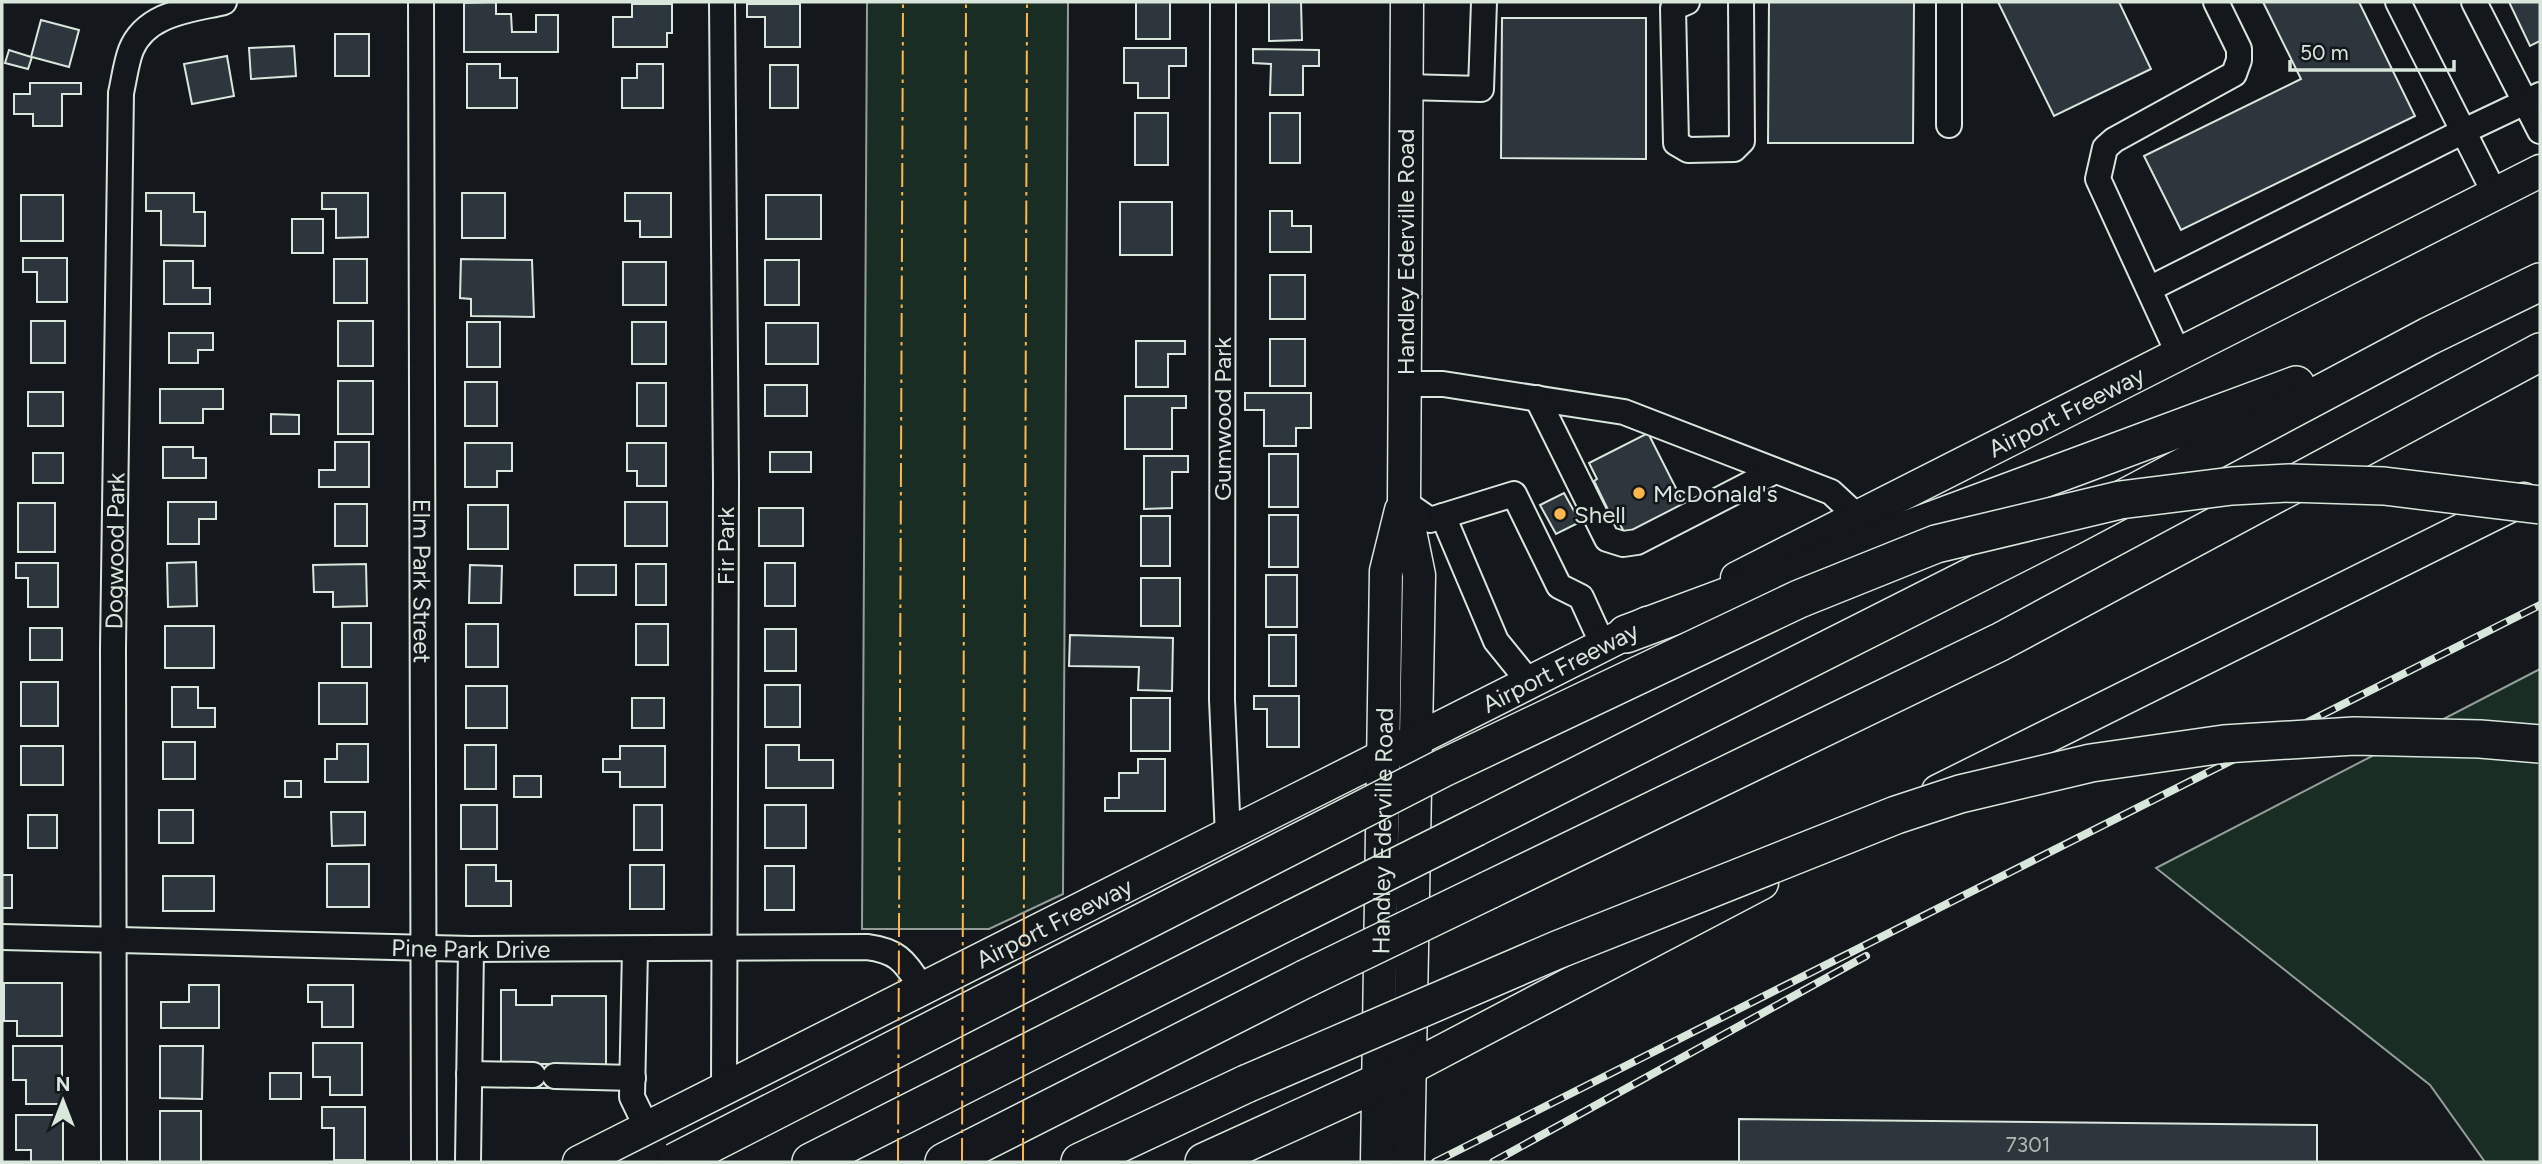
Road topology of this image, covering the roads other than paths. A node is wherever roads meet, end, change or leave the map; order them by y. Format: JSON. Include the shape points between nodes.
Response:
{"nodes":[{"id":1,"x":224,"y":2,"type":"edge"},
{"id":2,"x":421,"y":2,"type":"edge"},
{"id":3,"x":722,"y":2,"type":"edge"},
{"id":4,"x":1223,"y":2,"type":"edge"},
{"id":5,"x":1407,"y":2,"type":"edge"},
{"id":6,"x":1483,"y":2,"type":"edge"},
{"id":7,"x":1687,"y":2,"type":"edge"},
{"id":8,"x":1741,"y":2,"type":"edge"},
{"id":9,"x":1949,"y":2,"type":"edge"},
{"id":10,"x":2216,"y":2,"type":"edge"},
{"id":11,"x":2398,"y":2,"type":"edge"},
{"id":12,"x":2474,"y":2,"type":"edge"},
{"id":13,"x":1406,"y":87,"type":"junction"},
{"id":14,"x":2533,"y":99,"type":"edge"},
{"id":15,"x":1949,"y":125,"type":"dead end"},
{"id":16,"x":2464,"y":131,"type":"junction"},
{"id":17,"x":2540,"y":131,"type":"edge"},
{"id":18,"x":2540,"y":171,"type":"edge"},
{"id":19,"x":2494,"y":194,"type":"junction"},
{"id":20,"x":2540,"y":282,"type":"edge"},
{"id":21,"x":2149,"y":289,"type":"junction"},
{"id":22,"x":2429,"y":336,"type":"junction"},
{"id":23,"x":2540,"y":354,"type":"edge"},
{"id":24,"x":2179,"y":355,"type":"junction"},
{"id":25,"x":1404,"y":384,"type":"junction"},
{"id":26,"x":1537,"y":398,"type":"junction"},
{"id":27,"x":1775,"y":471,"type":"junction"},
{"id":28,"x":2540,"y":491,"type":"edge"},
{"id":29,"x":1404,"y":502,"type":"junction"},
{"id":30,"x":2540,"y":505,"type":"edge"},
{"id":31,"x":1443,"y":516,"type":"junction"},
{"id":32,"x":1858,"y":517,"type":"junction"},
{"id":33,"x":1615,"y":640,"type":"junction"},
{"id":34,"x":1530,"y":683,"type":"junction"},
{"id":35,"x":1415,"y":741,"type":"junction"},
{"id":36,"x":2540,"y":744,"type":"edge"},
{"id":37,"x":1383,"y":757,"type":"junction"},
{"id":38,"x":1228,"y":835,"type":"junction"},
{"id":39,"x":2,"y":937,"type":"edge"},
{"id":40,"x":113,"y":940,"type":"junction"},
{"id":41,"x":723,"y":947,"type":"junction"},
{"id":42,"x":422,"y":948,"type":"junction"},
{"id":43,"x":471,"y":949,"type":"junction"},
{"id":44,"x":635,"y":949,"type":"junction"},
{"id":45,"x":923,"y":989,"type":"junction"},
{"id":46,"x":469,"y":1074,"type":"junction"},
{"id":47,"x":1394,"y":1076,"type":"junction"},
{"id":48,"x":633,"y":1078,"type":"junction"},
{"id":49,"x":724,"y":1089,"type":"junction"},
{"id":50,"x":647,"y":1128,"type":"junction"},
{"id":51,"x":114,"y":1162,"type":"edge"},
{"id":52,"x":424,"y":1162,"type":"edge"},
{"id":53,"x":468,"y":1162,"type":"edge"},
{"id":54,"x":579,"y":1162,"type":"edge"},
{"id":55,"x":675,"y":1162,"type":"edge"},
{"id":56,"x":811,"y":1162,"type":"edge"},
{"id":57,"x":944,"y":1162,"type":"edge"},
{"id":58,"x":1080,"y":1162,"type":"edge"},
{"id":59,"x":1204,"y":1162,"type":"edge"},
{"id":60,"x":1377,"y":1162,"type":"edge"},
{"id":61,"x":1408,"y":1162,"type":"edge"}],
"edges":[{"from":1,"to":40,"type":"street","name":"Dogwood Park","via":[[166,15],[148,27],[131,49],[121,93]]},
{"from":2,"to":42,"type":"street","name":"Elm Park Street"},
{"from":3,"to":41,"type":"street","name":"Fir Park"},
{"from":4,"to":38,"type":"street","name":"Gumwood Park","via":[[1222,700]]},
{"from":5,"to":13,"type":"main road","name":"Handley Ederville Road"},
{"from":6,"to":13,"type":"street","via":[[1481,89]]},
{"from":7,"to":8,"type":"street","via":[[1673,8],[1676,143],[1688,150],[1734,149],[1742,141]]},
{"from":9,"to":15,"type":"street"},
{"from":10,"to":21,"type":"street","via":[[2239,49],[2234,74],[2114,140],[2105,148],[2100,166],[2098,179]]},
{"from":11,"to":16,"type":"street"},
{"from":12,"to":14,"type":"street"},
{"from":13,"to":25,"type":"main road","name":"Handley Ederville Road"},
{"from":14,"to":16,"type":"street"},
{"from":14,"to":17,"type":"street"},
{"from":16,"to":19,"type":"street"},
{"from":16,"to":21,"type":"street"},
{"from":18,"to":19,"type":"main road","name":"Airport Freeway"},
{"from":19,"to":24,"type":"main road","name":"Airport Freeway"},
{"from":20,"to":22,"type":"highway"},
{"from":21,"to":24,"type":"street"},
{"from":22,"to":33,"type":"highway"},
{"from":22,"to":56,"type":"highway","bridge":true,"via":[[2072,526]]},
{"from":23,"to":57,"type":"highway","bridge":true,"via":[[2504,369],[2000,642],[1305,979]]},
{"from":24,"to":32,"type":"main road","name":"Airport Freeway"},
{"from":25,"to":26,"type":"street","via":[[1443,384]]},
{"from":25,"to":29,"type":"main road","name":"Handley Ederville Road"},
{"from":26,"to":27,"type":"street","via":[[1624,412]]},
{"from":26,"to":27,"type":"street","via":[[1607,539],[1623,544],[1637,542]]},
{"from":27,"to":32,"type":"street","via":[[1831,492]]},
{"from":28,"to":47,"type":"main road","via":[[1977,771]]},
{"from":29,"to":31,"type":"street","via":[[1430,520]]},
{"from":29,"to":35,"type":"main road","name":"Handley Ederville Road","via":[[1419,575]]},
{"from":29,"to":37,"type":"main road","name":"Handley Ederville Road","via":[[1386,571]]},
{"from":30,"to":55,"type":"highway","bridge":true,"via":[[2384,486],[2232,486],[2120,500],[1936,544],[1799,599],[1443,768]]},
{"from":31,"to":33,"type":"street","via":[[1514,494],[1559,586],[1581,597]]},
{"from":31,"to":34,"type":"street","via":[[1496,641]]},
{"from":32,"to":33,"type":"main road","name":"Airport Freeway"},
{"from":33,"to":34,"type":"main road","name":"Airport Freeway"},
{"from":34,"to":35,"type":"main road","name":"Airport Freeway"},
{"from":35,"to":37,"type":"main road","name":"Airport Freeway"},
{"from":35,"to":47,"type":"main road","name":"Handley Ederville Road"},
{"from":36,"to":58,"type":"highway","bridge":true,"via":[[2367,736],[2291,738],[2091,763],[1961,794],[1896,815],[1557,950],[1246,1084]]},
{"from":37,"to":38,"type":"main road","name":"Airport Freeway"},
{"from":37,"to":47,"type":"main road","name":"Handley Ederville Road"},
{"from":38,"to":45,"type":"main road","name":"Airport Freeway"},
{"from":39,"to":40,"type":"street","name":"Pine Park Drive"},
{"from":40,"to":42,"type":"street","name":"Pine Park Drive"},
{"from":40,"to":51,"type":"street","name":"Dogwood Park"},
{"from":41,"to":44,"type":"street","name":"Pine Park Drive"},
{"from":41,"to":45,"type":"street","name":"Pine Park Drive","via":[[883,949],[903,960]]},
{"from":41,"to":49,"type":"street","name":"Fir Park"},
{"from":42,"to":43,"type":"street","name":"Pine Park Drive"},
{"from":42,"to":52,"type":"street","name":"Elm Park Street"},
{"from":43,"to":44,"type":"street","name":"Pine Park Drive"},
{"from":43,"to":46,"type":"street"},
{"from":44,"to":48,"type":"street"},
{"from":45,"to":49,"type":"main road","name":"Airport Freeway"},
{"from":46,"to":48,"type":"street"},
{"from":46,"to":53,"type":"street"},
{"from":47,"to":59,"type":"highway"},
{"from":47,"to":60,"type":"main road","name":"Handley Ederville Road"},
{"from":47,"to":61,"type":"main road","name":"Handley Ederville Road"},
{"from":48,"to":50,"type":"street","via":[[632,1097]]},
{"from":49,"to":50,"type":"main road","name":"Airport Freeway"},
{"from":50,"to":54,"type":"main road","name":"Airport Freeway"}]}
